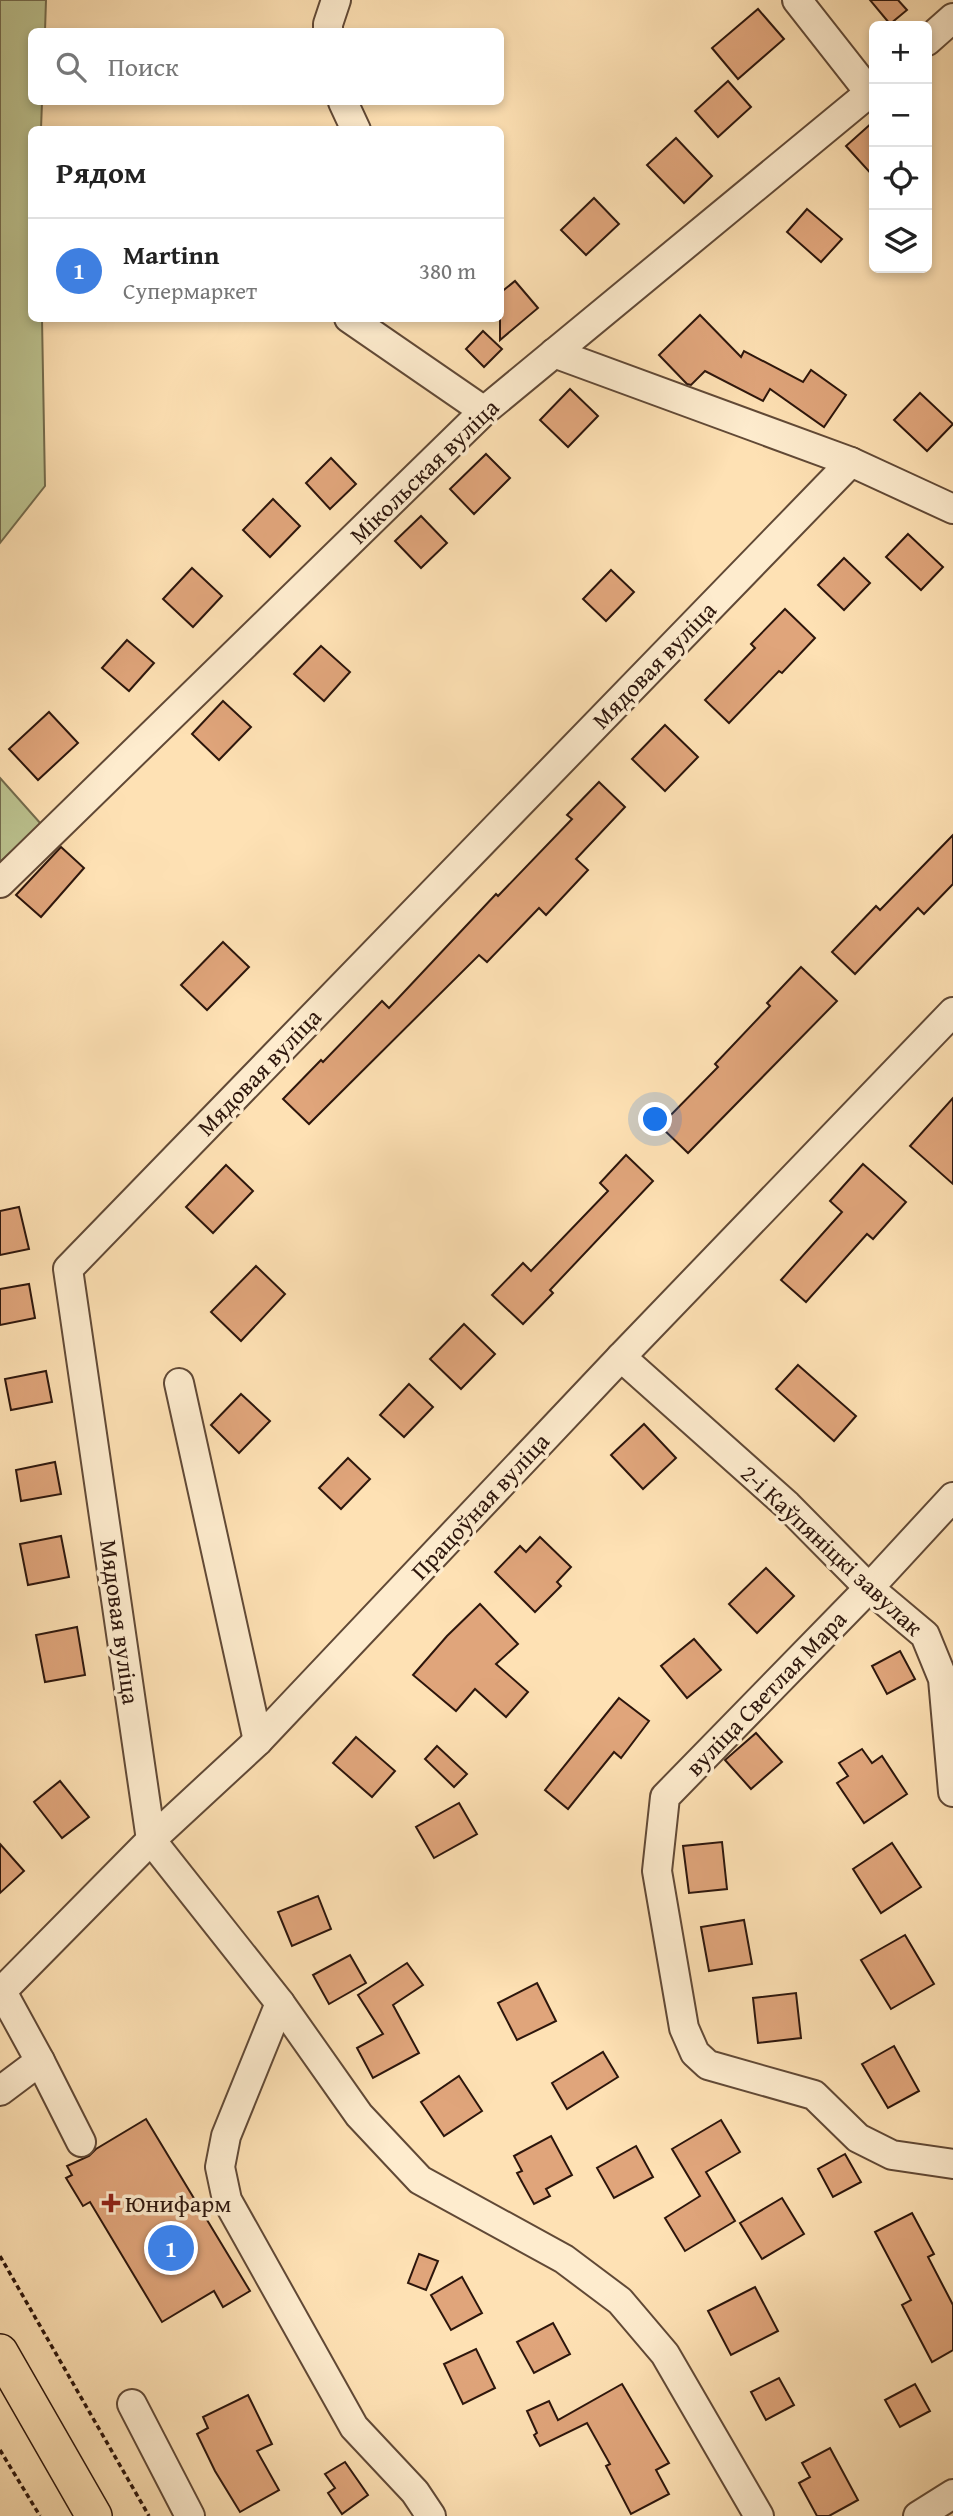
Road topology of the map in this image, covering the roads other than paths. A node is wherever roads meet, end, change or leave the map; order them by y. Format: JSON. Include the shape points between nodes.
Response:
{"nodes":[{"id":1,"x":336,"y":0,"type":"edge"},
{"id":2,"x":797,"y":0,"type":"edge"},
{"id":3,"x":953,"y":18,"type":"edge"},
{"id":4,"x":328,"y":28,"type":"edge"},
{"id":5,"x":932,"y":37,"type":"edge"},
{"id":6,"x":869,"y":87,"type":"edge"},
{"id":7,"x":869,"y":93,"type":"edge"},
{"id":8,"x":344,"y":105,"type":"edge"},
{"id":9,"x":354,"y":126,"type":"edge"},
{"id":10,"x":355,"y":322,"type":"edge"},
{"id":11,"x":554,"y":353,"type":"junction"},
{"id":12,"x":484,"y":411,"type":"junction"},
{"id":13,"x":851,"y":462,"type":"junction"},
{"id":14,"x":953,"y":509,"type":"edge"},
{"id":15,"x":0,"y":883,"type":"edge"},
{"id":16,"x":953,"y":1013,"type":"edge"},
{"id":17,"x":621,"y":1357,"type":"junction"},
{"id":18,"x":179,"y":1383,"type":"dead end"},
{"id":19,"x":953,"y":1497,"type":"edge"},
{"id":20,"x":869,"y":1588,"type":"junction"},
{"id":21,"x":258,"y":1741,"type":"junction"},
{"id":22,"x":953,"y":1792,"type":"edge"},
{"id":23,"x":151,"y":1840,"type":"junction"},
{"id":24,"x":1,"y":1991,"type":"edge"},
{"id":25,"x":280,"y":2003,"type":"junction"},
{"id":26,"x":40,"y":2061,"type":"junction"},
{"id":27,"x":0,"y":2091,"type":"edge"},
{"id":28,"x":81,"y":2142,"type":"dead end"},
{"id":29,"x":953,"y":2164,"type":"edge"},
{"id":30,"x":0,"y":2352,"type":"edge"},
{"id":31,"x":132,"y":2404,"type":"dead end"},
{"id":32,"x":953,"y":2494,"type":"edge"},
{"id":33,"x":94,"y":2516,"type":"edge"},
{"id":34,"x":190,"y":2516,"type":"edge"},
{"id":35,"x":431,"y":2516,"type":"edge"},
{"id":36,"x":759,"y":2516,"type":"edge"},
{"id":37,"x":918,"y":2516,"type":"edge"}],
"edges":[{"from":1,"to":4,"type":"street"},
{"from":2,"to":6,"type":"street"},
{"from":3,"to":5,"type":"street"},
{"from":7,"to":11,"type":"street","name":"Мікольская вуліца"},
{"from":8,"to":9,"type":"street"},
{"from":10,"to":12,"type":"street"},
{"from":11,"to":12,"type":"street","name":"Мікольская вуліца"},
{"from":11,"to":13,"type":"street"},
{"from":12,"to":15,"type":"street","name":"Мікольская вуліца"},
{"from":13,"to":14,"type":"street"},
{"from":13,"to":23,"type":"street","name":"Мядовая вуліца","via":[[68,1269]]},
{"from":16,"to":17,"type":"street","name":"Працоўная вуліца"},
{"from":17,"to":20,"type":"street","name":"2-і Каўпяніцкі завулак","via":[[787,1505]]},
{"from":17,"to":21,"type":"street","name":"Працоўная вуліца"},
{"from":18,"to":21,"type":"street"},
{"from":19,"to":20,"type":"street","name":"вуліца Светлая Мара"},
{"from":20,"to":22,"type":"street","name":"2-і Каўпяніцкі завулак","via":[[925,1635],[943,1679]]},
{"from":20,"to":29,"type":"street","name":"вуліца Светлая Мара","via":[[665,1797],[657,1871],[684,2028],[695,2053],[708,2065],[814,2095],[858,2138],[892,2155]]},
{"from":21,"to":23,"type":"street","name":"Працоўная вуліца"},
{"from":23,"to":24,"type":"street","name":"Працоўная вуліца"},
{"from":23,"to":25,"type":"street"},
{"from":24,"to":26,"type":"street"},
{"from":25,"to":35,"type":"street","via":[[226,2136],[220,2167],[227,2200],[354,2427],[415,2492]]},
{"from":25,"to":36,"type":"street","via":[[359,2115],[420,2180],[564,2259],[620,2301],[665,2354]]},
{"from":26,"to":27,"type":"street"},
{"from":26,"to":28,"type":"street"},
{"from":30,"to":33,"type":"main road"},
{"from":31,"to":34,"type":"street"},
{"from":32,"to":37,"type":"street"}]}
